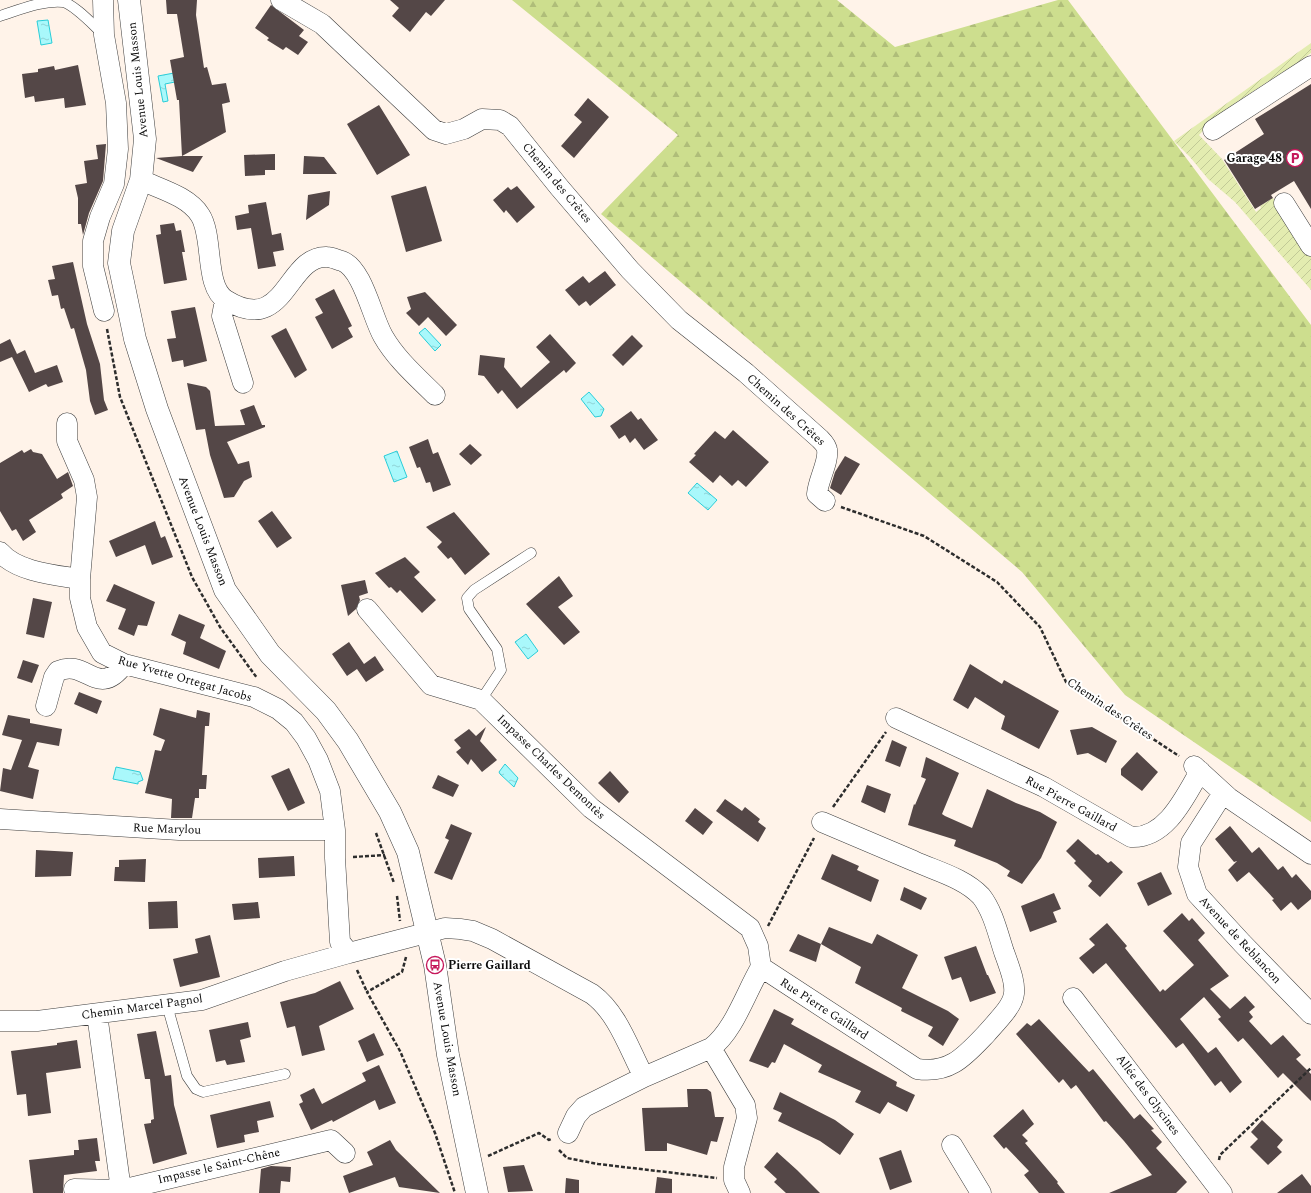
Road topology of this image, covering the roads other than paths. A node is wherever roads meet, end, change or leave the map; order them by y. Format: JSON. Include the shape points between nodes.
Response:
{"nodes":[{"id":1,"x":103,"y":0,"type":"edge"},
{"id":2,"x":281,"y":0,"type":"edge"},
{"id":3,"x":130,"y":3,"type":"edge"},
{"id":4,"x":0,"y":16,"type":"edge"},
{"id":5,"x":104,"y":35,"type":"junction"},
{"id":6,"x":1311,"y":66,"type":"edge"},
{"id":7,"x":1213,"y":130,"type":"dead end"},
{"id":8,"x":140,"y":180,"type":"junction"},
{"id":9,"x":1284,"y":204,"type":"dead end"},
{"id":10,"x":1311,"y":246,"type":"edge"},
{"id":11,"x":225,"y":300,"type":"junction"},
{"id":12,"x":104,"y":311,"type":"dead end"},
{"id":13,"x":243,"y":383,"type":"dead end"},
{"id":14,"x":436,"y":395,"type":"dead end"},
{"id":15,"x":67,"y":423,"type":"dead end"},
{"id":16,"x":825,"y":501,"type":"road end"},
{"id":17,"x":0,"y":552,"type":"edge"},
{"id":18,"x":531,"y":553,"type":"dead end"},
{"id":19,"x":80,"y":579,"type":"junction"},
{"id":20,"x":367,"y":609,"type":"dead end"},
{"id":21,"x":124,"y":664,"type":"junction"},
{"id":22,"x":481,"y":700,"type":"junction"},
{"id":23,"x":46,"y":706,"type":"dead end"},
{"id":24,"x":896,"y":718,"type":"dead end"},
{"id":25,"x":1223,"y":793,"type":"junction"},
{"id":26,"x":0,"y":820,"type":"edge"},
{"id":27,"x":822,"y":822,"type":"dead end"},
{"id":28,"x":335,"y":830,"type":"junction"},
{"id":29,"x":1311,"y":854,"type":"edge"},
{"id":30,"x":428,"y":933,"type":"junction"},
{"id":31,"x":349,"y":953,"type":"junction"},
{"id":32,"x":761,"y":968,"type":"junction"},
{"id":33,"x":1073,"y":998,"type":"dead end"},
{"id":34,"x":167,"y":1005,"type":"junction"},
{"id":35,"x":97,"y":1014,"type":"junction"},
{"id":36,"x":1311,"y":1014,"type":"edge"},
{"id":37,"x":0,"y":1021,"type":"edge"},
{"id":38,"x":711,"y":1048,"type":"junction"},
{"id":39,"x":285,"y":1074,"type":"dead end"},
{"id":40,"x":644,"y":1077,"type":"junction"},
{"id":41,"x":560,"y":1142,"type":"road end"},
{"id":42,"x":952,"y":1145,"type":"dead end"},
{"id":43,"x":345,"y":1153,"type":"dead end"},
{"id":44,"x":737,"y":1186,"type":"edge"},
{"id":45,"x":1218,"y":1187,"type":"edge"},
{"id":46,"x":74,"y":1189,"type":"dead end"},
{"id":47,"x":121,"y":1190,"type":"junction"},
{"id":48,"x":477,"y":1193,"type":"edge"},
{"id":49,"x":981,"y":1193,"type":"edge"}],
"edges":[{"from":1,"to":5,"type":"street","name":"Avenue Louis Masson"},
{"from":2,"to":16,"type":"street","name":"Chemin des Crêtes","via":[[322,24],[434,130],[446,134],[482,120],[500,120],[510,126],[630,270],[679,320],[746,373],[820,439],[827,448],[827,458],[818,482],[817,494]]},
{"from":3,"to":8,"type":"street","name":"Avenue Louis Masson","via":[[144,139]]},
{"from":4,"to":5,"type":"lane","via":[[43,2],[64,2]]},
{"from":5,"to":12,"type":"street","name":"Avenue Louis Masson","via":[[116,103],[118,149],[114,184],[93,241],[93,266]]},
{"from":6,"to":7,"type":"street"},
{"from":8,"to":11,"type":"street","via":[[181,198],[200,214],[208,233],[209,259],[214,283]]},
{"from":8,"to":30,"type":"street","name":"Avenue Louis Masson","via":[[123,231],[119,263],[135,339],[157,409],[222,583],[270,654],[326,711],[368,772],[408,852]]},
{"from":9,"to":10,"type":"street"},
{"from":11,"to":13,"type":"street","via":[[222,316]]},
{"from":11,"to":14,"type":"street","via":[[250,310],[264,309],[282,295],[299,272],[314,259],[328,256],[346,263],[357,274],[384,337],[403,364]]},
{"from":15,"to":19,"type":"street","name":"Rue Yvette Ortegat Jacobs","via":[[67,441],[84,480],[87,497]]},
{"from":17,"to":19,"type":"street","via":[[31,570]]},
{"from":18,"to":22,"type":"lane","via":[[474,590],[466,598],[469,609],[497,649],[501,670]]},
{"from":19,"to":21,"type":"street","name":"Rue Yvette Ortegat Jacobs","via":[[80,598],[86,627],[102,653]]},
{"from":20,"to":22,"type":"street","name":"Impasse Charles Demontès","via":[[430,685]]},
{"from":21,"to":23,"type":"street","via":[[111,678],[104,680],[70,668],[58,671]]},
{"from":21,"to":28,"type":"street","name":"Rue Yvette Ortegat Jacobs","via":[[254,697],[283,713],[294,722],[306,738],[318,760],[330,791]]},
{"from":22,"to":32,"type":"street","name":"Impasse Charles Demontès","via":[[591,808],[750,928],[758,946]]},
{"from":24,"to":25,"type":"street","name":"Rue Pierre Gaillard","via":[[1044,787],[1131,837],[1148,836],[1163,825],[1182,802],[1197,768]]},
{"from":25,"to":29,"type":"street"},
{"from":25,"to":36,"type":"street","name":"Avenue de Reblancon","via":[[1190,843],[1188,867],[1197,894]]},
{"from":26,"to":28,"type":"street","name":"Rue Marylou","via":[[179,830]]},
{"from":27,"to":32,"type":"street","name":"Rue Pierre Gaillard","via":[[956,879],[975,891],[986,903],[1011,971],[1015,984],[1013,1001],[1009,1009],[961,1058],[943,1069],[917,1069]]},
{"from":28,"to":31,"type":"street","name":"Rue Yvette Ortegat Jacobs","via":[[340,942]]},
{"from":30,"to":31,"type":"street"},
{"from":30,"to":40,"type":"street","via":[[445,928],[474,931],[592,994],[608,1008]]},
{"from":30,"to":48,"type":"street","name":"Avenue Louis Masson","via":[[448,1055]]},
{"from":31,"to":34,"type":"street","name":"Chemin Marcel Pagnol","via":[[285,971],[202,1000]]},
{"from":32,"to":38,"type":"street","via":[[728,1029]]},
{"from":33,"to":45,"type":"street","name":"Allée des Glycines"},
{"from":34,"to":35,"type":"street","name":"Chemin Marcel Pagnol"},
{"from":34,"to":39,"type":"lane","via":[[187,1076],[196,1090],[203,1092]]},
{"from":35,"to":37,"type":"street","name":"Chemin Marcel Pagnol","via":[[37,1021]]},
{"from":35,"to":47,"type":"street"},
{"from":38,"to":40,"type":"street"},
{"from":38,"to":44,"type":"street","via":[[745,1105],[747,1118],[734,1167]]},
{"from":40,"to":41,"type":"street","via":[[584,1107]]},
{"from":42,"to":49,"type":"street"},
{"from":43,"to":47,"type":"street","name":"Impasse le Saint-Chêne","via":[[332,1140]]},
{"from":46,"to":47,"type":"street"}]}
